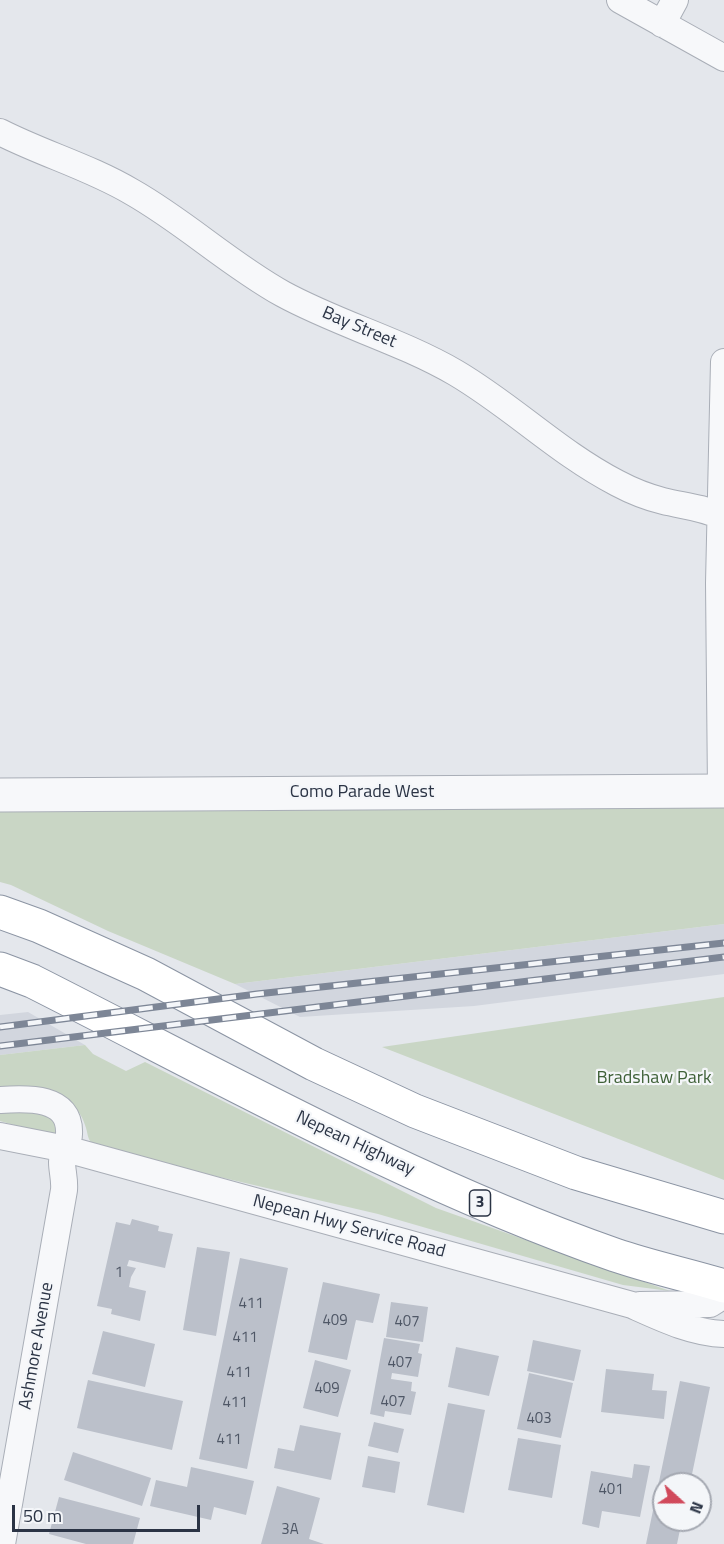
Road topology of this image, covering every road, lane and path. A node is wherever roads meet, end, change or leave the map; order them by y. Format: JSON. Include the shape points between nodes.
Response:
{"nodes":[{"id":1,"x":620,"y":0,"type":"edge"},
{"id":2,"x":675,"y":0,"type":"edge"},
{"id":3,"x":663,"y":24,"type":"junction"},
{"id":4,"x":724,"y":58,"type":"edge"},
{"id":5,"x":0,"y":132,"type":"edge"},
{"id":6,"x":724,"y":362,"type":"edge"},
{"id":7,"x":720,"y":516,"type":"junction"},
{"id":8,"x":722,"y":582,"type":"edge"},
{"id":9,"x":723,"y":791,"type":"edge"},
{"id":10,"x":0,"y":795,"type":"edge"},
{"id":11,"x":0,"y":912,"type":"edge"},
{"id":12,"x":0,"y":969,"type":"edge"},
{"id":13,"x":0,"y":1100,"type":"edge"},
{"id":14,"x":0,"y":1136,"type":"edge"},
{"id":15,"x":66,"y":1149,"type":"junction"},
{"id":16,"x":724,"y":1217,"type":"edge"},
{"id":17,"x":724,"y":1286,"type":"edge"},
{"id":18,"x":724,"y":1295,"type":"edge"},
{"id":19,"x":632,"y":1305,"type":"junction"},
{"id":20,"x":724,"y":1334,"type":"edge"},
{"id":21,"x":2,"y":1544,"type":"edge"}],
"edges":[{"from":1,"to":3,"type":"street"},
{"from":2,"to":3,"type":"street"},
{"from":3,"to":4,"type":"street"},
{"from":5,"to":7,"type":"street","name":"Bay Street","via":[[131,191],[282,294],[451,371],[613,481],[653,498]]},
{"from":6,"to":7,"type":"street"},
{"from":7,"to":8,"type":"street"},
{"from":8,"to":9,"type":"street"},
{"from":9,"to":10,"type":"street","name":"Como Parade West"},
{"from":11,"to":16,"type":"highway","via":[[146,974],[314,1064],[415,1111],[576,1173]]},
{"from":12,"to":17,"type":"highway","name":"Nepean Highway","number":"3","via":[[32,981],[247,1093],[470,1199],[616,1256]]},
{"from":13,"to":15,"type":"street","name":"Ashmore Avenue","via":[[34,1099],[61,1109],[69,1125]]},
{"from":14,"to":15,"type":"street","name":"Nepean Hwy Service Road"},
{"from":15,"to":19,"type":"street","name":"Nepean Hwy Service Road"},
{"from":15,"to":21,"type":"street","name":"Ashmore Avenue","via":[[62,1162],[64,1190]]},
{"from":18,"to":19,"type":"street","name":"Nepean Hwy Service Road","via":[[710,1304]]},
{"from":19,"to":20,"type":"street","name":"Nepean Hwy Service Road","via":[[710,1334]]}]}
